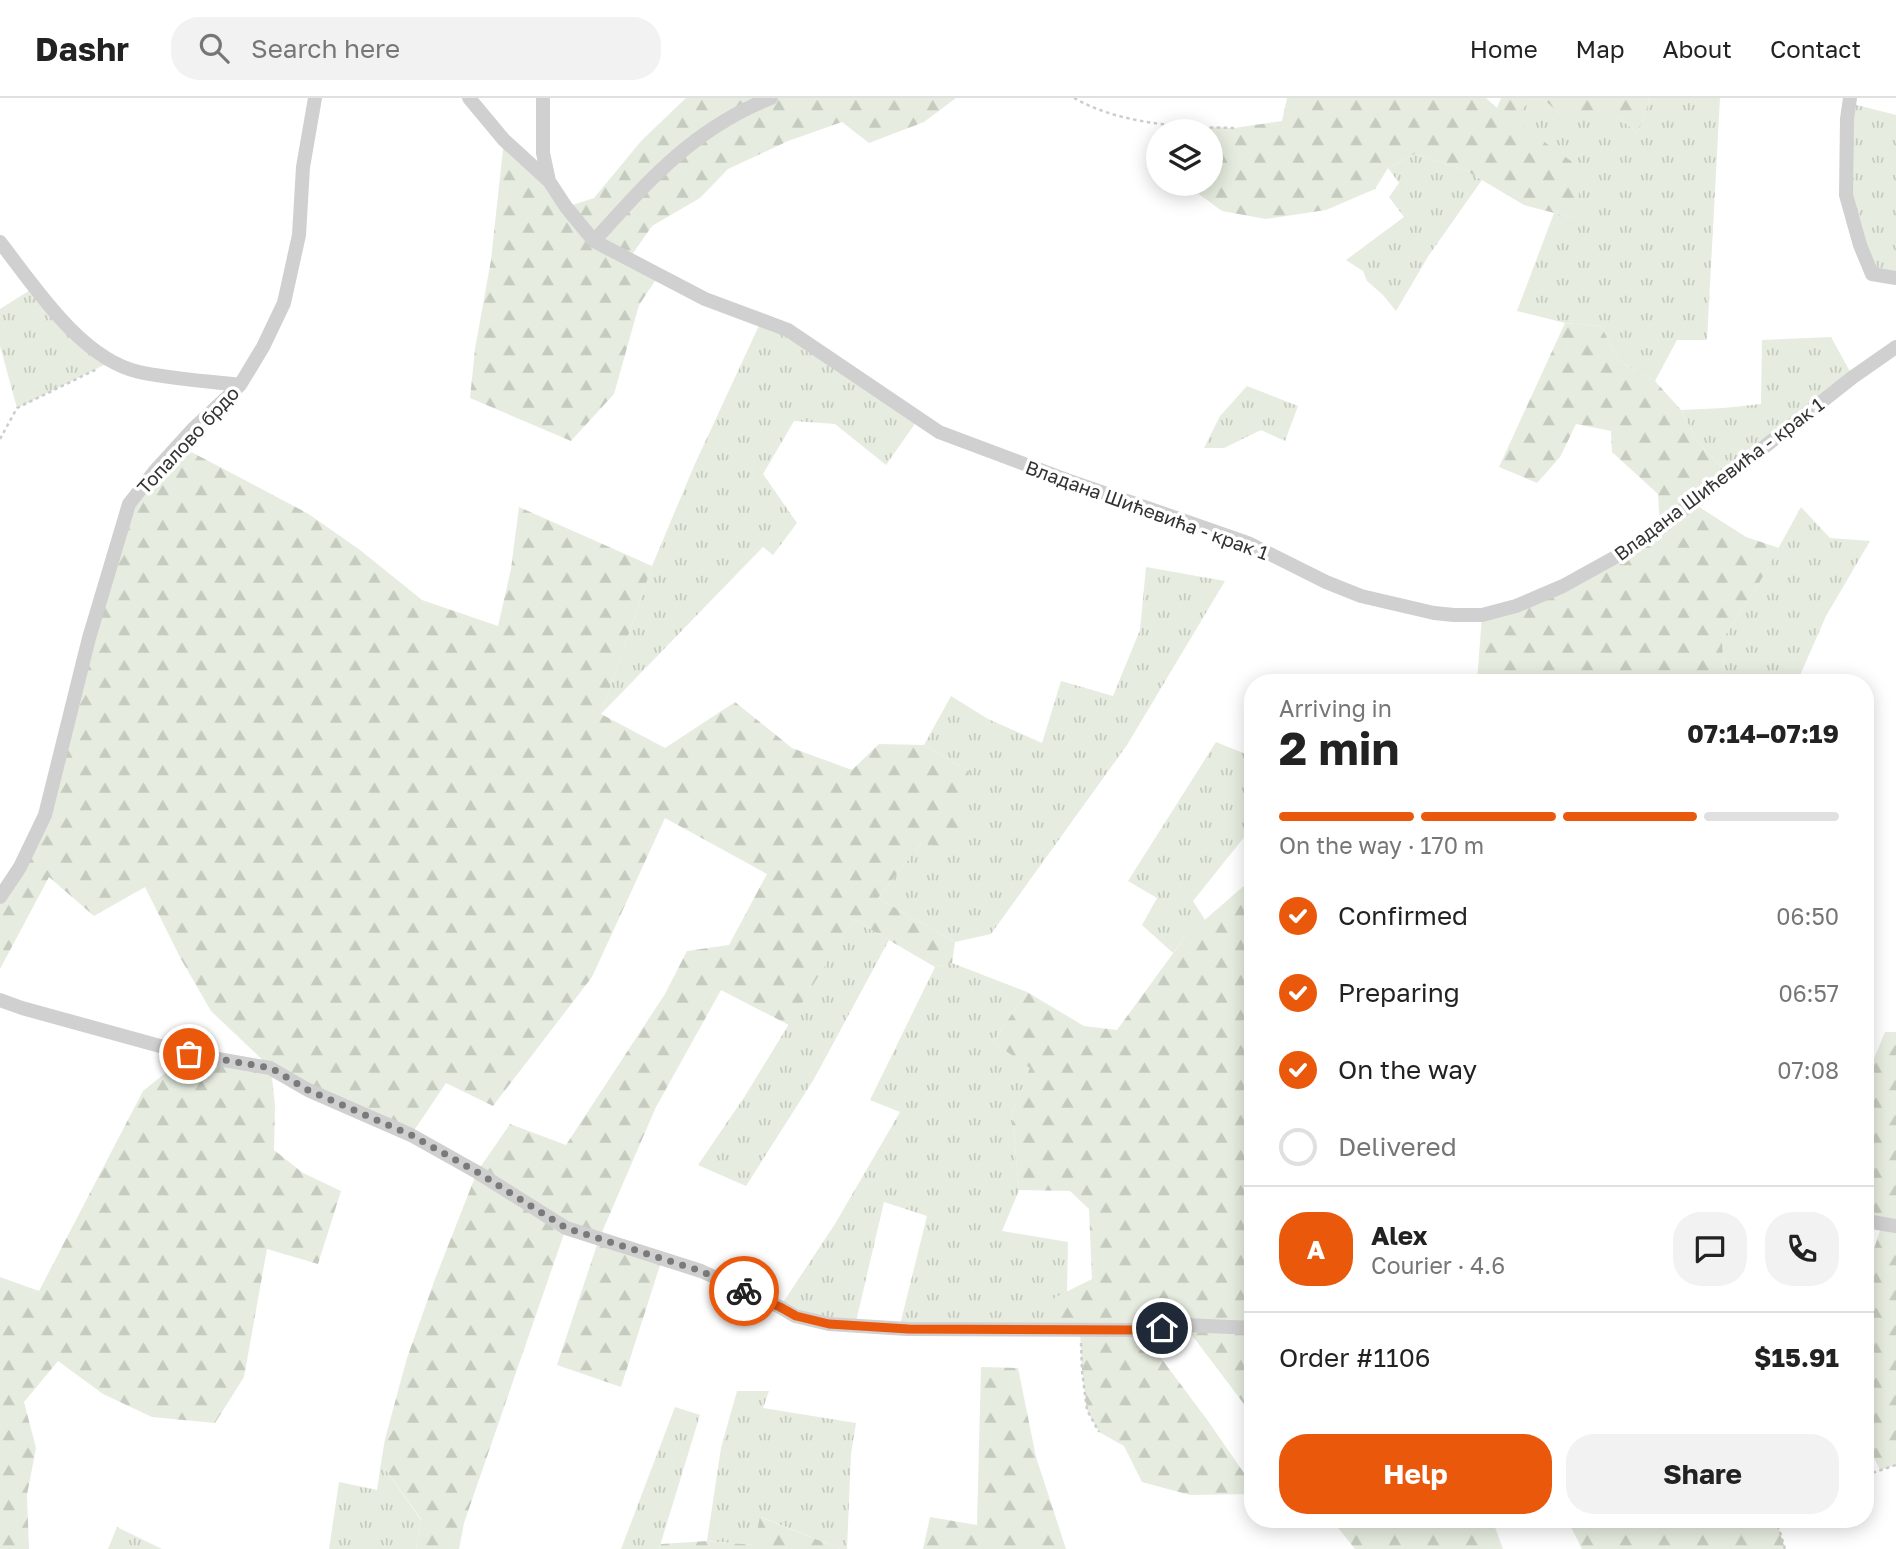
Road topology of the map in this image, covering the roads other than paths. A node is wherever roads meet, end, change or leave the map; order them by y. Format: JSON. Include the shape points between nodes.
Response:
{"nodes":[{"id":1,"x":315,"y":98,"type":"edge"},
{"id":2,"x":469,"y":98,"type":"edge"},
{"id":3,"x":543,"y":98,"type":"edge"},
{"id":4,"x":771,"y":98,"type":"edge"},
{"id":5,"x":1850,"y":98,"type":"edge"},
{"id":6,"x":549,"y":181,"type":"junction"},
{"id":7,"x":594,"y":241,"type":"junction"},
{"id":8,"x":0,"y":242,"type":"edge"},
{"id":9,"x":1896,"y":278,"type":"edge"},
{"id":10,"x":1896,"y":347,"type":"edge"},
{"id":11,"x":240,"y":385,"type":"junction"},
{"id":12,"x":0,"y":897,"type":"edge"},
{"id":13,"x":0,"y":1000,"type":"edge"},
{"id":14,"x":1874,"y":1222,"type":"edge"},
{"id":15,"x":1896,"y":1226,"type":"edge"},
{"id":16,"x":1244,"y":1328,"type":"edge"}],
"edges":[{"from":1,"to":11,"type":"street","name":"Топалово брдо","via":[[303,167],[299,235],[284,303]]},
{"from":2,"to":6,"type":"street","name":"Владана Шићевића - крак 1","via":[[504,140]]},
{"from":3,"to":6,"type":"street","via":[[543,153]]},
{"from":4,"to":7,"type":"street","via":[[738,113],[685,148],[649,179]]},
{"from":5,"to":9,"type":"street","via":[[1846,195],[1872,274]]},
{"from":6,"to":7,"type":"street","name":"Владана Шићевића - крак 1"},
{"from":7,"to":10,"type":"street","name":"Владана Шићевића - крак 1","via":[[705,299],[788,330],[939,432],[1248,543],[1361,596],[1454,615],[1482,615],[1516,606],[1619,555]]},
{"from":8,"to":11,"type":"street","via":[[58,316],[112,361],[137,371]]},
{"from":11,"to":12,"type":"street","name":"Топалово брдо","via":[[194,428],[129,504],[89,638],[45,815]]},
{"from":13,"to":16,"type":"street","via":[[189,1054],[271,1068],[308,1090],[411,1135],[566,1228],[701,1271],[796,1316],[829,1324],[908,1329]]},
{"from":14,"to":15,"type":"street"}]}
